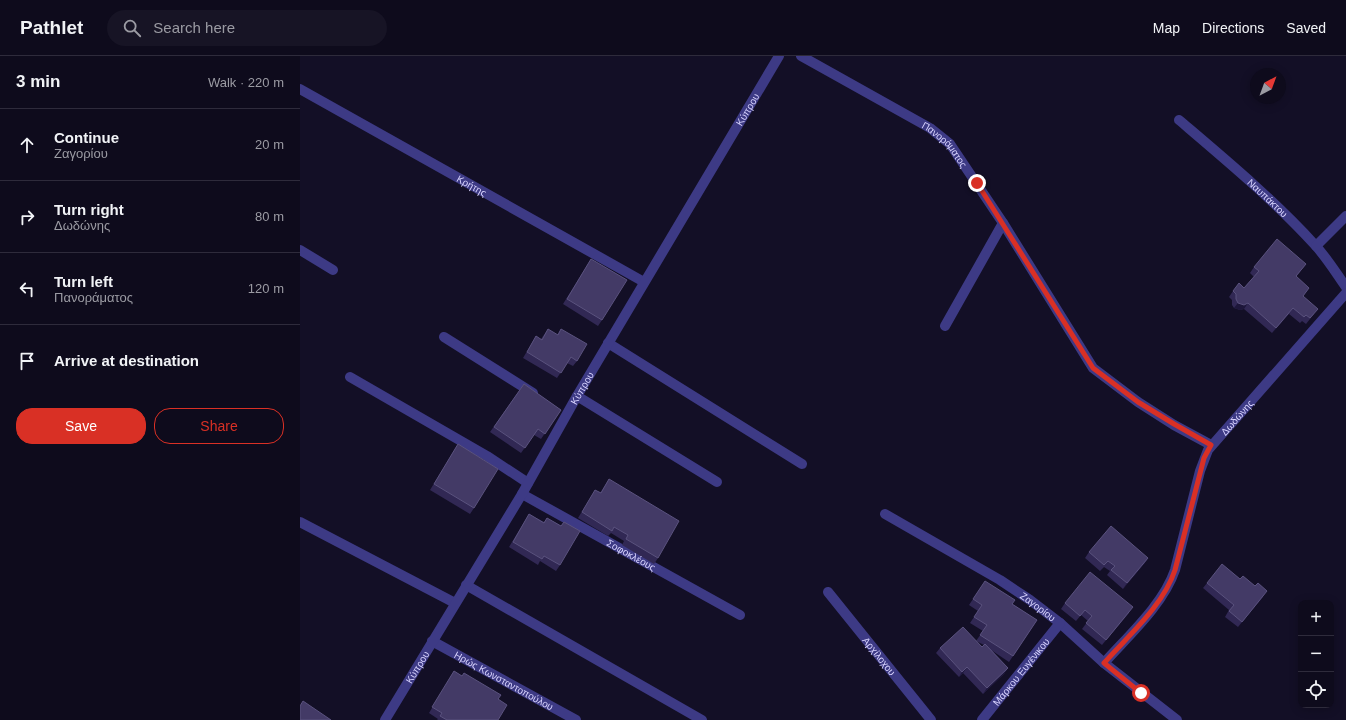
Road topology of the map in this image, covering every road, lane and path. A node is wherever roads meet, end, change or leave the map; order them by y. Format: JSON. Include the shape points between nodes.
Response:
{"nodes":[{"id":1,"x":779,"y":56,"type":"edge"},
{"id":2,"x":800,"y":56,"type":"edge"},
{"id":3,"x":300,"y":89,"type":"edge"},
{"id":4,"x":1178,"y":120,"type":"dead end"},
{"id":5,"x":1346,"y":216,"type":"edge"},
{"id":6,"x":1003,"y":223,"type":"junction"},
{"id":7,"x":1316,"y":246,"type":"junction"},
{"id":8,"x":300,"y":250,"type":"edge"},
{"id":9,"x":333,"y":270,"type":"dead end"},
{"id":10,"x":644,"y":282,"type":"junction"},
{"id":11,"x":1346,"y":287,"type":"edge"},
{"id":12,"x":1346,"y":293,"type":"edge"},
{"id":13,"x":944,"y":326,"type":"dead end"},
{"id":14,"x":444,"y":337,"type":"dead end"},
{"id":15,"x":608,"y":343,"type":"junction"},
{"id":16,"x":350,"y":377,"type":"dead end"},
{"id":17,"x":577,"y":396,"type":"junction"},
{"id":18,"x":541,"y":398,"type":"edge"},
{"id":19,"x":1211,"y":445,"type":"junction"},
{"id":20,"x":802,"y":464,"type":"dead end"},
{"id":21,"x":717,"y":482,"type":"dead end"},
{"id":22,"x":528,"y":483,"type":"junction"},
{"id":23,"x":522,"y":494,"type":"junction"},
{"id":24,"x":885,"y":514,"type":"dead end"},
{"id":25,"x":300,"y":522,"type":"edge"},
{"id":26,"x":466,"y":585,"type":"junction"},
{"id":27,"x":828,"y":592,"type":"dead end"},
{"id":28,"x":455,"y":603,"type":"junction"},
{"id":29,"x":740,"y":615,"type":"dead end"},
{"id":30,"x":1060,"y":623,"type":"junction"},
{"id":31,"x":432,"y":641,"type":"junction"},
{"id":32,"x":1104,"y":663,"type":"junction"},
{"id":33,"x":384,"y":720,"type":"edge"},
{"id":34,"x":576,"y":720,"type":"edge"},
{"id":35,"x":702,"y":720,"type":"edge"},
{"id":36,"x":932,"y":720,"type":"edge"},
{"id":37,"x":982,"y":720,"type":"edge"},
{"id":38,"x":1177,"y":720,"type":"edge"}],
"edges":[{"from":1,"to":10,"type":"street","name":"Κύπρου"},
{"from":2,"to":6,"type":"street","name":"Πανοράματος","via":[[923,124],[944,139],[956,150]]},
{"from":3,"to":10,"type":"street","name":"Κρήτης"},
{"from":4,"to":7,"type":"street","name":"Ναυπάκτου","via":[[1264,194]]},
{"from":5,"to":7,"type":"street"},
{"from":6,"to":13,"type":"street"},
{"from":6,"to":19,"type":"street","name":"Πανοράματος","via":[[1093,368],[1138,402]]},
{"from":7,"to":11,"type":"street","name":"Ναυπάκτου"},
{"from":8,"to":9,"type":"street"},
{"from":10,"to":15,"type":"street","name":"Κύπρου"},
{"from":12,"to":19,"type":"street","name":"Δωδώνης"},
{"from":14,"to":18,"type":"street"},
{"from":15,"to":17,"type":"street","name":"Κύπρου"},
{"from":15,"to":20,"type":"street"},
{"from":16,"to":22,"type":"street","via":[[482,453]]},
{"from":17,"to":21,"type":"street"},
{"from":17,"to":22,"type":"street","name":"Κύπρου","via":[[563,412]]},
{"from":19,"to":32,"type":"street","name":"Δωδώνης","via":[[1204,458],[1175,570],[1169,584],[1154,606]]},
{"from":22,"to":23,"type":"street","name":"Κύπρου"},
{"from":23,"to":26,"type":"street","name":"Κύπρου"},
{"from":23,"to":29,"type":"street","name":"Σοφοκλέους"},
{"from":24,"to":30,"type":"street","name":"Ζαγορίου","via":[[1000,580]]},
{"from":25,"to":28,"type":"street"},
{"from":26,"to":28,"type":"street","name":"Κύπρου"},
{"from":26,"to":35,"type":"street"},
{"from":27,"to":36,"type":"street","name":"Αρχίλοχου"},
{"from":28,"to":31,"type":"street","name":"Κύπρου"},
{"from":30,"to":32,"type":"street","name":"Ζαγορίου"},
{"from":30,"to":37,"type":"street","name":"Μάρκου Ευγένικου"},
{"from":31,"to":33,"type":"street","name":"Κύπρου"},
{"from":31,"to":34,"type":"street","name":"Ηρώς Κωνσταντοπούλου"},
{"from":32,"to":38,"type":"street","name":"Ζαγορίου"}]}
